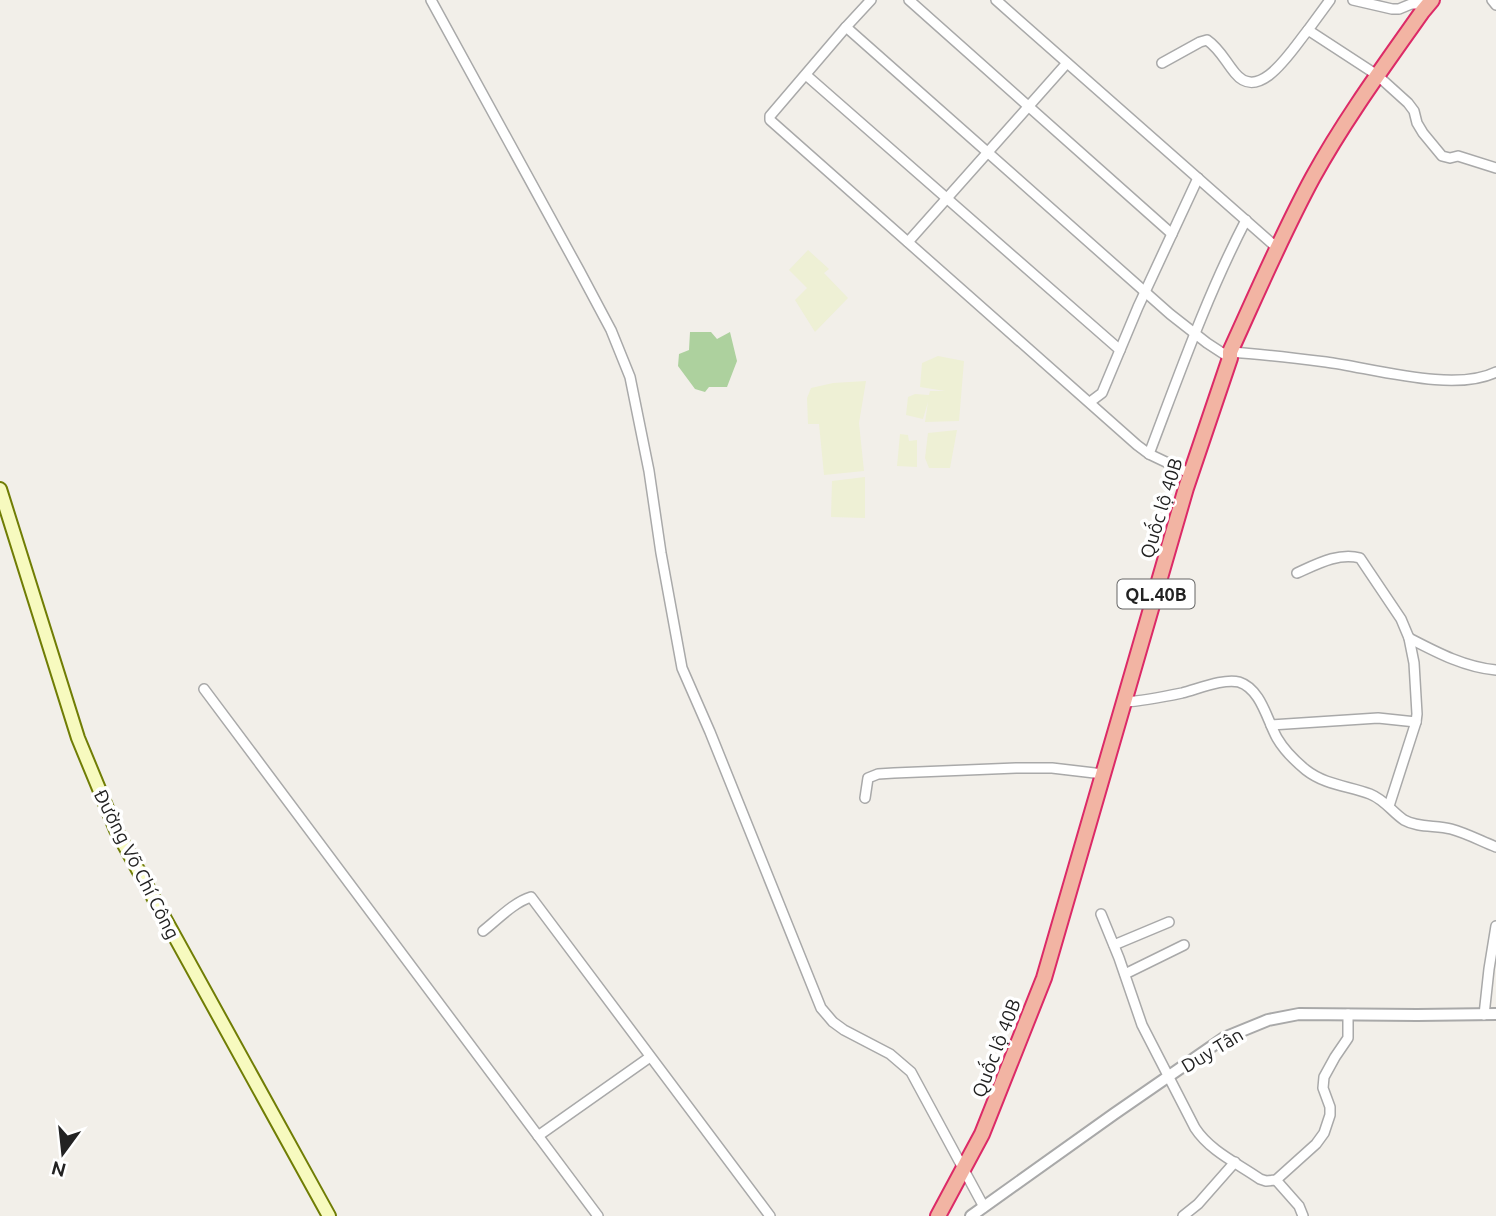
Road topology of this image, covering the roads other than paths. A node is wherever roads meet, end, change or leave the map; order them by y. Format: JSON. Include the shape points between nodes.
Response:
{"nodes":[{"id":1,"x":431,"y":0,"type":"edge"},
{"id":2,"x":871,"y":0,"type":"edge"},
{"id":3,"x":909,"y":0,"type":"edge"},
{"id":4,"x":996,"y":0,"type":"edge"},
{"id":5,"x":1330,"y":0,"type":"edge"},
{"id":6,"x":1353,"y":0,"type":"edge"},
{"id":7,"x":1492,"y":0,"type":"edge"},
{"id":8,"x":1430,"y":2,"type":"edge"},
{"id":9,"x":1496,"y":5,"type":"edge"},
{"id":10,"x":846,"y":27,"type":"junction"},
{"id":11,"x":1308,"y":30,"type":"junction"},
{"id":12,"x":1067,"y":63,"type":"junction"},
{"id":13,"x":1162,"y":63,"type":"dead end"},
{"id":14,"x":806,"y":75,"type":"junction"},
{"id":15,"x":1377,"y":75,"type":"junction"},
{"id":16,"x":1029,"y":106,"type":"junction"},
{"id":17,"x":988,"y":152,"type":"junction"},
{"id":18,"x":1496,"y":168,"type":"edge"},
{"id":19,"x":1198,"y":178,"type":"junction"},
{"id":20,"x":947,"y":198,"type":"junction"},
{"id":21,"x":1245,"y":220,"type":"junction"},
{"id":22,"x":1171,"y":234,"type":"junction"},
{"id":23,"x":908,"y":242,"type":"junction"},
{"id":24,"x":1277,"y":248,"type":"junction"},
{"id":25,"x":1145,"y":292,"type":"junction"},
{"id":26,"x":1195,"y":333,"type":"junction"},
{"id":27,"x":1120,"y":351,"type":"junction"},
{"id":28,"x":1230,"y":355,"type":"junction"},
{"id":29,"x":1496,"y":372,"type":"edge"},
{"id":30,"x":1090,"y":402,"type":"junction"},
{"id":31,"x":1149,"y":454,"type":"junction"},
{"id":32,"x":1191,"y":474,"type":"junction"},
{"id":33,"x":0,"y":489,"type":"edge"},
{"id":34,"x":1297,"y":573,"type":"dead end"},
{"id":35,"x":1409,"y":638,"type":"junction"},
{"id":36,"x":1496,"y":670,"type":"edge"},
{"id":37,"x":204,"y":689,"type":"dead end"},
{"id":38,"x":1124,"y":702,"type":"junction"},
{"id":39,"x":1416,"y":722,"type":"junction"},
{"id":40,"x":1271,"y":725,"type":"junction"},
{"id":41,"x":1103,"y":774,"type":"junction"},
{"id":42,"x":865,"y":798,"type":"dead end"},
{"id":43,"x":1389,"y":806,"type":"junction"},
{"id":44,"x":1496,"y":847,"type":"edge"},
{"id":45,"x":1101,"y":914,"type":"dead end"},
{"id":46,"x":1169,"y":922,"type":"dead end"},
{"id":47,"x":1496,"y":926,"type":"edge"},
{"id":48,"x":483,"y":931,"type":"dead end"},
{"id":49,"x":1114,"y":945,"type":"junction"},
{"id":50,"x":1184,"y":945,"type":"dead end"},
{"id":51,"x":1125,"y":974,"type":"junction"},
{"id":52,"x":1348,"y":1014,"type":"junction"},
{"id":53,"x":1490,"y":1014,"type":"edge"},
{"id":54,"x":650,"y":1057,"type":"junction"},
{"id":55,"x":1169,"y":1076,"type":"junction"},
{"id":56,"x":538,"y":1136,"type":"junction"},
{"id":57,"x":1235,"y":1163,"type":"junction"},
{"id":58,"x":964,"y":1169,"type":"junction"},
{"id":59,"x":1276,"y":1180,"type":"junction"},
{"id":60,"x":985,"y":1207,"type":"junction"},
{"id":61,"x":329,"y":1216,"type":"edge"},
{"id":62,"x":598,"y":1216,"type":"edge"},
{"id":63,"x":769,"y":1216,"type":"edge"},
{"id":64,"x":938,"y":1216,"type":"edge"},
{"id":65,"x":971,"y":1216,"type":"edge"},
{"id":66,"x":1183,"y":1216,"type":"edge"},
{"id":67,"x":1303,"y":1216,"type":"edge"}],
"edges":[{"from":1,"to":58,"type":"street","via":[[611,330],[630,377],[682,668],[821,1008],[832,1022],[890,1054],[911,1072]]},
{"from":2,"to":10,"type":"street"},
{"from":3,"to":16,"type":"street"},
{"from":4,"to":12,"type":"street"},
{"from":5,"to":11,"type":"street"},
{"from":6,"to":8,"type":"street","via":[[1392,9]]},
{"from":7,"to":9,"type":"street"},
{"from":8,"to":15,"type":"highway","name":"Quốc lộ 40B","number":"QL.40B"},
{"from":10,"to":14,"type":"street"},
{"from":10,"to":17,"type":"street"},
{"from":11,"to":13,"type":"street","via":[[1258,83],[1238,76],[1207,40]]},
{"from":11,"to":15,"type":"street"},
{"from":12,"to":16,"type":"street"},
{"from":12,"to":19,"type":"street"},
{"from":14,"to":20,"type":"street"},
{"from":14,"to":23,"type":"street","via":[[769,120]]},
{"from":15,"to":18,"type":"street","via":[[1408,103],[1423,133],[1442,156]]},
{"from":15,"to":24,"type":"highway","name":"Quốc lộ 40B","number":"QL.40B","via":[[1313,177]]},
{"from":16,"to":17,"type":"street"},
{"from":16,"to":22,"type":"street"},
{"from":17,"to":20,"type":"street"},
{"from":17,"to":25,"type":"street"},
{"from":19,"to":21,"type":"street"},
{"from":19,"to":22,"type":"street"},
{"from":20,"to":23,"type":"street"},
{"from":20,"to":27,"type":"street"},
{"from":21,"to":24,"type":"street"},
{"from":21,"to":26,"type":"street"},
{"from":22,"to":25,"type":"street"},
{"from":23,"to":30,"type":"street"},
{"from":24,"to":28,"type":"highway","name":"Quốc lộ 40B","number":"QL.40B"},
{"from":25,"to":26,"type":"street"},
{"from":25,"to":27,"type":"street"},
{"from":26,"to":28,"type":"street"},
{"from":26,"to":31,"type":"street"},
{"from":27,"to":30,"type":"street","via":[[1102,393]]},
{"from":28,"to":29,"type":"street","via":[[1328,362],[1439,379],[1469,380]]},
{"from":28,"to":32,"type":"highway","name":"Quốc lộ 40B","number":"QL.40B"},
{"from":30,"to":31,"type":"street"},
{"from":31,"to":32,"type":"street"},
{"from":32,"to":38,"type":"highway","name":"Quốc lộ 40B","number":"QL.40B"},
{"from":33,"to":61,"type":"main road","name":"Đường Võ Chí Công","via":[[78,737],[116,830]]},
{"from":34,"to":35,"type":"street","via":[[1338,557],[1360,558]]},
{"from":35,"to":36,"type":"street","via":[[1452,659]]},
{"from":35,"to":39,"type":"street","via":[[1417,691]]},
{"from":37,"to":56,"type":"street"},
{"from":38,"to":40,"type":"street","via":[[1235,681],[1251,689]]},
{"from":38,"to":41,"type":"highway","name":"Quốc lộ 40B","number":"QL.40B"},
{"from":39,"to":40,"type":"street","via":[[1368,719]]},
{"from":39,"to":43,"type":"street"},
{"from":40,"to":43,"type":"street","via":[[1285,749],[1313,775],[1368,793]]},
{"from":41,"to":42,"type":"street","via":[[1052,768],[894,773],[868,778]]},
{"from":41,"to":58,"type":"highway","name":"Quốc lộ 40B","number":"QL.40B","via":[[1044,978]]},
{"from":43,"to":44,"type":"street","via":[[1404,820],[1453,829]]},
{"from":45,"to":49,"type":"street"},
{"from":46,"to":49,"type":"street"},
{"from":47,"to":53,"type":"street","via":[[1489,969]]},
{"from":48,"to":54,"type":"street","via":[[531,897]]},
{"from":49,"to":51,"type":"street"},
{"from":50,"to":51,"type":"street"},
{"from":51,"to":55,"type":"street","via":[[1137,1014]]},
{"from":52,"to":53,"type":"street","name":"Duy Tân"},
{"from":52,"to":55,"type":"street","name":"Duy Tân","via":[[1299,1014],[1268,1020],[1224,1038]]},
{"from":52,"to":59,"type":"street","via":[[1348,1038],[1323,1082],[1331,1107],[1324,1133]]},
{"from":54,"to":56,"type":"street"},
{"from":54,"to":63,"type":"street"},
{"from":55,"to":57,"type":"street","via":[[1198,1133]]},
{"from":55,"to":60,"type":"street","name":"Duy Tân"},
{"from":56,"to":62,"type":"street"},
{"from":57,"to":59,"type":"street","via":[[1260,1179]]},
{"from":57,"to":66,"type":"street"},
{"from":58,"to":60,"type":"street"},
{"from":58,"to":64,"type":"highway","name":"Quốc lộ 40B","number":"QL.40B"},
{"from":59,"to":67,"type":"street"},
{"from":60,"to":65,"type":"street","name":"Duy Tân"}]}
